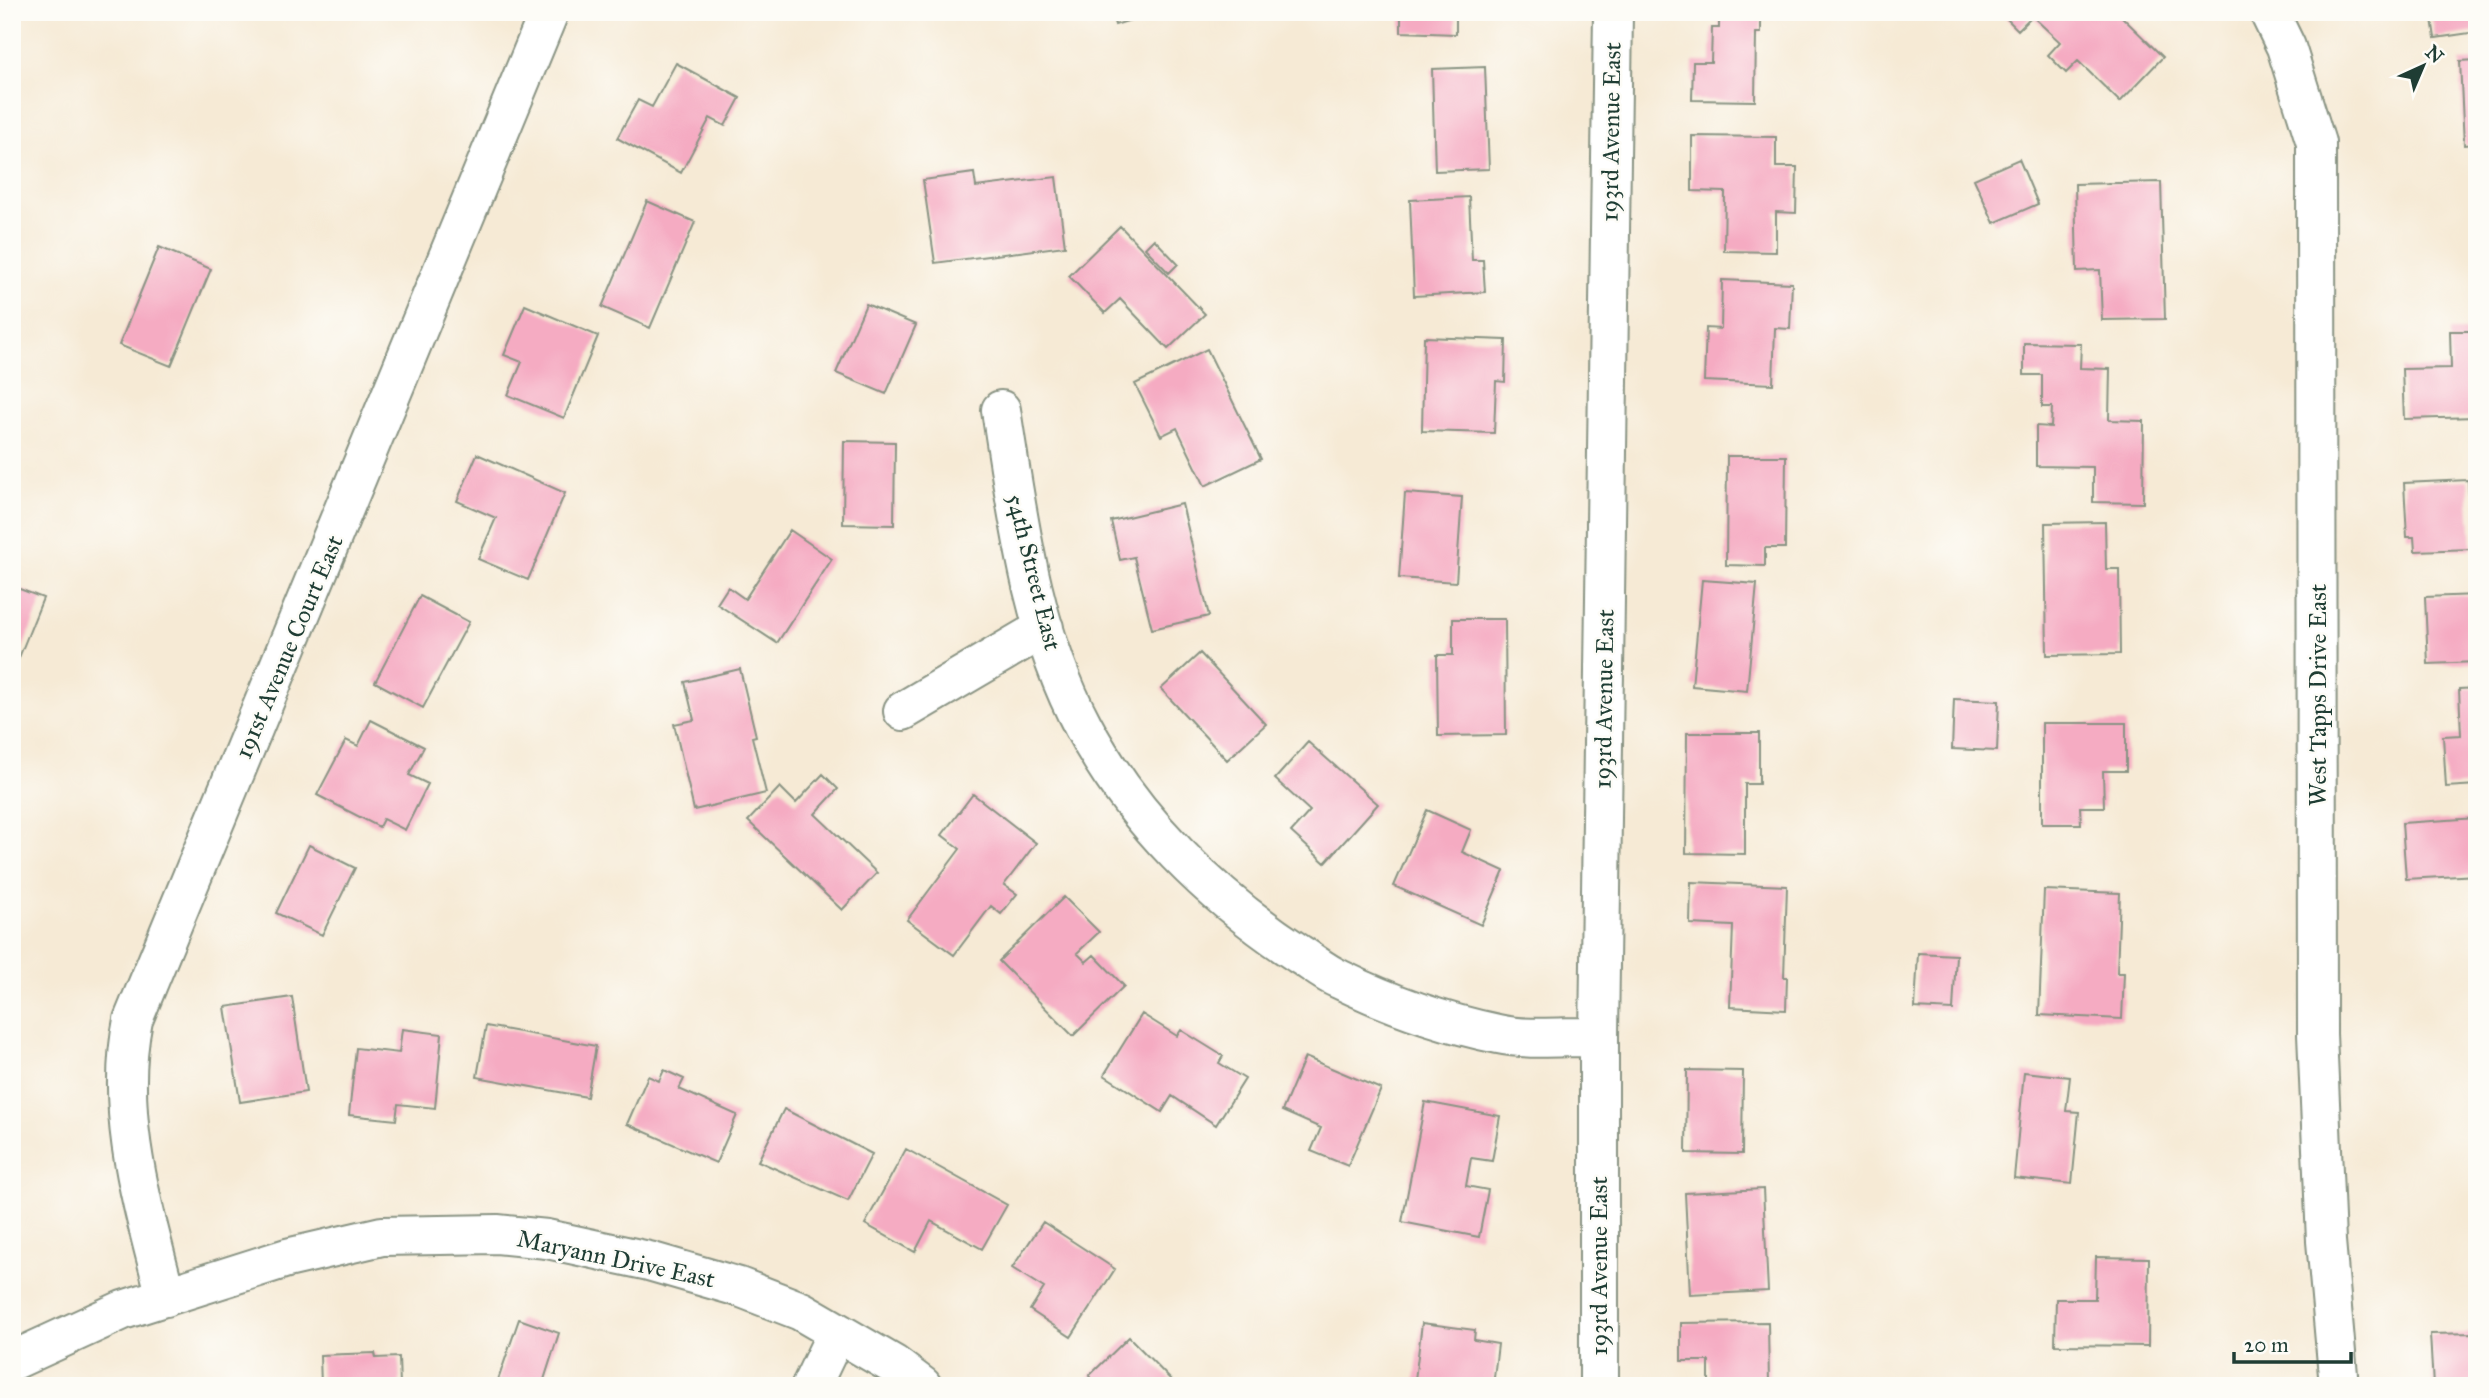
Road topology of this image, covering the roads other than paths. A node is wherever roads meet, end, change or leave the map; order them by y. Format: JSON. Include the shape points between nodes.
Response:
{"nodes":[{"id":1,"x":549,"y":12,"type":"edge"},
{"id":2,"x":1613,"y":12,"type":"edge"},
{"id":3,"x":2269,"y":12,"type":"edge"},
{"id":4,"x":1002,"y":410,"type":"dead end"},
{"id":5,"x":1044,"y":628,"type":"junction"},
{"id":6,"x":903,"y":711,"type":"dead end"},
{"id":7,"x":1599,"y":1037,"type":"junction"},
{"id":8,"x":166,"y":1297,"type":"junction"},
{"id":9,"x":836,"y":1332,"type":"junction"},
{"id":10,"x":12,"y":1361,"type":"edge"},
{"id":11,"x":811,"y":1386,"type":"edge"},
{"id":12,"x":922,"y":1386,"type":"edge"},
{"id":13,"x":1599,"y":1386,"type":"edge"},
{"id":14,"x":2339,"y":1386,"type":"edge"}],
"edges":[{"from":1,"to":8,"type":"street","name":"191st Avenue Court East","via":[[133,1020],[125,1094],[136,1180]]},
{"from":2,"to":7,"type":"street","name":"193rd Avenue East"},
{"from":3,"to":14,"type":"street","name":"West Tapps Drive East","via":[[2287,47],[2316,143],[2317,1034],[2326,1241]]},
{"from":4,"to":5,"type":"street","name":"54th Street East","via":[[1023,547]]},
{"from":5,"to":6,"type":"street"},
{"from":5,"to":7,"type":"street","name":"54th Street East","via":[[1083,725],[1114,775],[1177,854],[1222,898],[1337,979],[1423,1012],[1501,1035]]},
{"from":7,"to":13,"type":"street","name":"193rd Avenue East"},
{"from":8,"to":9,"type":"street","name":"Maryann Drive East","via":[[287,1258],[382,1236],[497,1234],[547,1239],[726,1283],[801,1311]]},
{"from":8,"to":10,"type":"street","name":"Maryann Drive East","via":[[123,1310]]},
{"from":9,"to":11,"type":"street"},
{"from":9,"to":12,"type":"street","name":"Maryann Drive East"}]}
